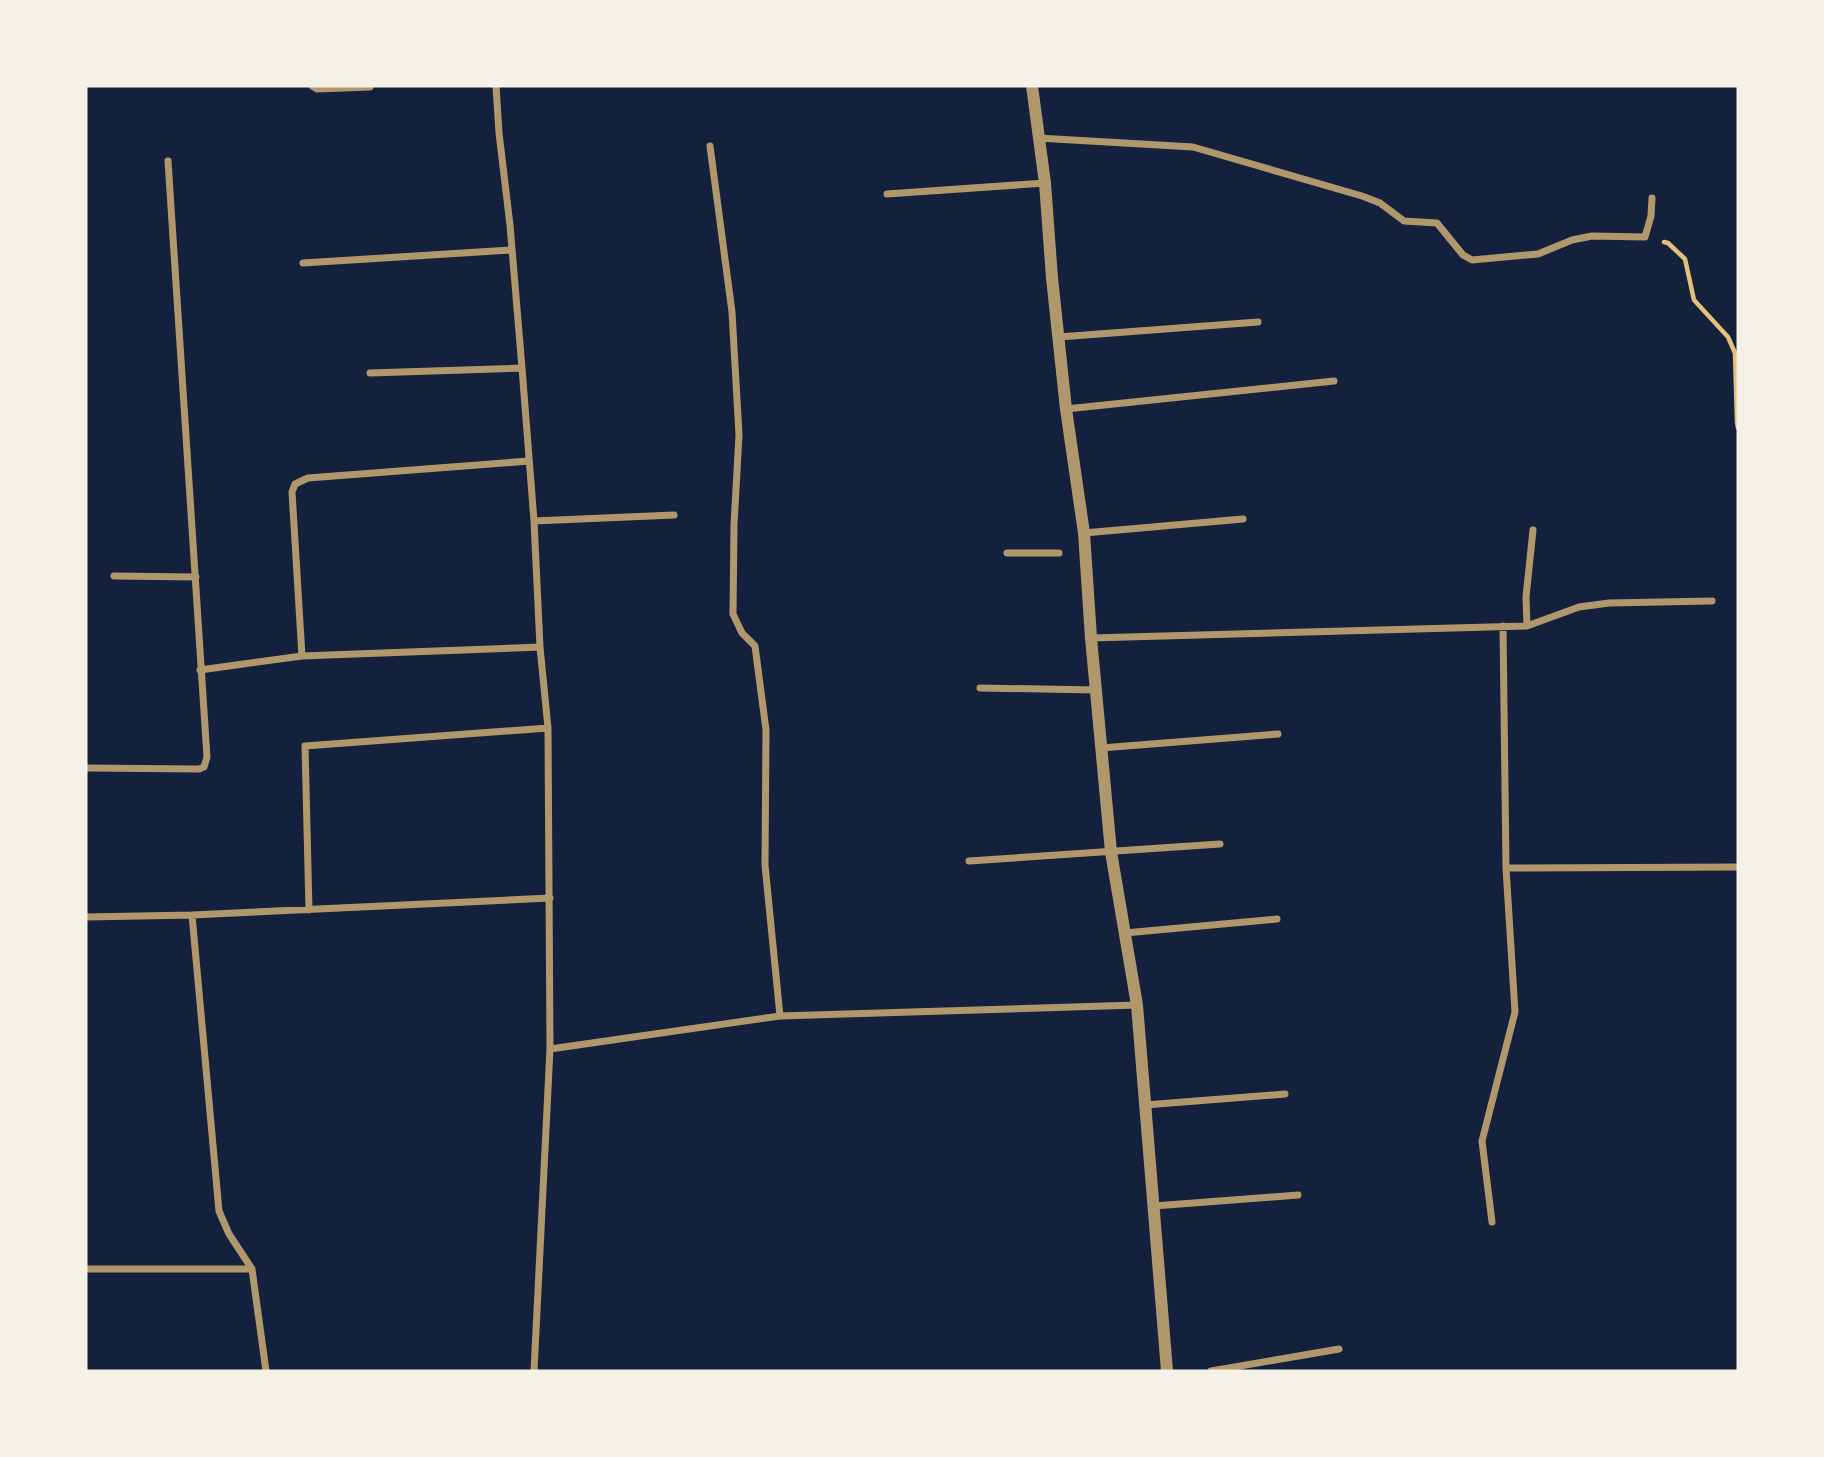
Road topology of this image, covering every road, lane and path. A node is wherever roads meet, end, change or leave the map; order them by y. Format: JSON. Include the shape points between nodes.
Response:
{"nodes":[{"id":1,"x":312,"y":86,"type":"edge"},
{"id":2,"x":496,"y":86,"type":"edge"},
{"id":3,"x":1032,"y":86,"type":"edge"},
{"id":4,"x":370,"y":87,"type":"edge"},
{"id":5,"x":1038,"y":138,"type":"junction"},
{"id":6,"x":710,"y":146,"type":"dead end"},
{"id":7,"x":168,"y":161,"type":"dead end"},
{"id":8,"x":1045,"y":183,"type":"junction"},
{"id":9,"x":887,"y":194,"type":"dead end"},
{"id":10,"x":1652,"y":198,"type":"dead end"},
{"id":11,"x":1645,"y":237,"type":"junction"},
{"id":12,"x":511,"y":250,"type":"junction"},
{"id":13,"x":303,"y":263,"type":"dead end"},
{"id":14,"x":1258,"y":322,"type":"dead end"},
{"id":15,"x":1059,"y":337,"type":"junction"},
{"id":16,"x":522,"y":368,"type":"junction"},
{"id":17,"x":370,"y":373,"type":"dead end"},
{"id":18,"x":1334,"y":381,"type":"dead end"},
{"id":19,"x":1066,"y":408,"type":"junction"},
{"id":20,"x":1738,"y":428,"type":"edge"},
{"id":21,"x":529,"y":461,"type":"junction"},
{"id":22,"x":674,"y":515,"type":"dead end"},
{"id":23,"x":1243,"y":519,"type":"dead end"},
{"id":24,"x":534,"y":521,"type":"junction"},
{"id":25,"x":1534,"y":530,"type":"dead end"},
{"id":26,"x":1084,"y":533,"type":"junction"},
{"id":27,"x":1007,"y":553,"type":"dead end"},
{"id":28,"x":1059,"y":554,"type":"dead end"},
{"id":29,"x":114,"y":576,"type":"dead end"},
{"id":30,"x":196,"y":577,"type":"junction"},
{"id":31,"x":1712,"y":601,"type":"dead end"},
{"id":32,"x":1503,"y":626,"type":"junction"},
{"id":33,"x":1527,"y":626,"type":"junction"},
{"id":34,"x":1091,"y":638,"type":"junction"},
{"id":35,"x":540,"y":647,"type":"junction"},
{"id":36,"x":302,"y":656,"type":"junction"},
{"id":37,"x":200,"y":670,"type":"junction"},
{"id":38,"x":979,"y":688,"type":"dead end"},
{"id":39,"x":1096,"y":690,"type":"junction"},
{"id":40,"x":548,"y":727,"type":"junction"},
{"id":41,"x":1278,"y":734,"type":"dead end"},
{"id":42,"x":1101,"y":748,"type":"junction"},
{"id":43,"x":86,"y":768,"type":"edge"},
{"id":44,"x":1220,"y":844,"type":"dead end"},
{"id":45,"x":1111,"y":852,"type":"junction"},
{"id":46,"x":969,"y":861,"type":"dead end"},
{"id":47,"x":1738,"y":867,"type":"edge"},
{"id":48,"x":1506,"y":868,"type":"junction"},
{"id":49,"x":550,"y":898,"type":"junction"},
{"id":50,"x":309,"y":910,"type":"junction"},
{"id":51,"x":192,"y":915,"type":"junction"},
{"id":52,"x":86,"y":917,"type":"edge"},
{"id":53,"x":1277,"y":919,"type":"dead end"},
{"id":54,"x":1125,"y":933,"type":"junction"},
{"id":55,"x":1138,"y":1005,"type":"junction"},
{"id":56,"x":780,"y":1016,"type":"junction"},
{"id":57,"x":550,"y":1049,"type":"junction"},
{"id":58,"x":1285,"y":1094,"type":"dead end"},
{"id":59,"x":1145,"y":1105,"type":"junction"},
{"id":60,"x":1298,"y":1195,"type":"dead end"},
{"id":61,"x":1154,"y":1206,"type":"junction"},
{"id":62,"x":1492,"y":1222,"type":"dead end"},
{"id":63,"x":86,"y":1269,"type":"edge"},
{"id":64,"x":252,"y":1269,"type":"junction"},
{"id":65,"x":1339,"y":1349,"type":"dead end"},
{"id":66,"x":266,"y":1371,"type":"edge"},
{"id":67,"x":534,"y":1371,"type":"edge"},
{"id":68,"x":1167,"y":1371,"type":"edge"},
{"id":69,"x":1211,"y":1371,"type":"edge"}],
"edges":[{"from":1,"to":4,"type":"street"},
{"from":2,"to":12,"type":"street"},
{"from":3,"to":5,"type":"street"},
{"from":5,"to":8,"type":"street"},
{"from":5,"to":11,"type":"street","via":[[1193,147],[1362,196],[1404,221],[1437,223],[1472,260],[1538,254],[1592,236]]},
{"from":6,"to":56,"type":"street","via":[[732,312],[739,435],[733,614],[755,646],[766,730],[765,864]]},
{"from":7,"to":30,"type":"street"},
{"from":8,"to":9,"type":"street"},
{"from":8,"to":15,"type":"street"},
{"from":10,"to":11,"type":"street"},
{"from":11,"to":20,"type":"path","via":[[1668,243],[1685,259],[1693,300],[1728,337],[1735,353]]},
{"from":12,"to":13,"type":"street"},
{"from":12,"to":16,"type":"street"},
{"from":14,"to":15,"type":"street"},
{"from":15,"to":19,"type":"street"},
{"from":16,"to":17,"type":"street"},
{"from":16,"to":21,"type":"street"},
{"from":18,"to":19,"type":"street"},
{"from":19,"to":26,"type":"street"},
{"from":21,"to":24,"type":"street"},
{"from":21,"to":36,"type":"street","via":[[308,478],[295,484]]},
{"from":22,"to":24,"type":"street"},
{"from":23,"to":26,"type":"street"},
{"from":24,"to":35,"type":"street"},
{"from":25,"to":33,"type":"street"},
{"from":26,"to":34,"type":"street"},
{"from":27,"to":28,"type":"street"},
{"from":29,"to":30,"type":"street"},
{"from":30,"to":37,"type":"street"},
{"from":31,"to":33,"type":"street","via":[[1579,607]]},
{"from":32,"to":33,"type":"street"},
{"from":32,"to":34,"type":"street"},
{"from":32,"to":48,"type":"street"},
{"from":34,"to":39,"type":"street"},
{"from":35,"to":36,"type":"street"},
{"from":35,"to":40,"type":"street"},
{"from":36,"to":37,"type":"street"},
{"from":37,"to":43,"type":"street","via":[[204,767]]},
{"from":38,"to":39,"type":"street"},
{"from":39,"to":42,"type":"street"},
{"from":40,"to":49,"type":"street"},
{"from":40,"to":50,"type":"street","via":[[304,746]]},
{"from":41,"to":42,"type":"street"},
{"from":42,"to":45,"type":"street"},
{"from":44,"to":45,"type":"street"},
{"from":45,"to":46,"type":"street"},
{"from":45,"to":54,"type":"street"},
{"from":47,"to":48,"type":"street"},
{"from":48,"to":62,"type":"street","via":[[1515,1012],[1482,1141]]},
{"from":49,"to":50,"type":"street"},
{"from":49,"to":57,"type":"street"},
{"from":50,"to":51,"type":"street"},
{"from":51,"to":52,"type":"street"},
{"from":51,"to":64,"type":"street","via":[[219,1211]]},
{"from":53,"to":54,"type":"street"},
{"from":54,"to":55,"type":"street"},
{"from":55,"to":56,"type":"street"},
{"from":55,"to":59,"type":"street"},
{"from":56,"to":57,"type":"street"},
{"from":57,"to":67,"type":"street"},
{"from":58,"to":59,"type":"street"},
{"from":59,"to":61,"type":"street"},
{"from":60,"to":61,"type":"street"},
{"from":61,"to":68,"type":"street"},
{"from":63,"to":64,"type":"street"},
{"from":64,"to":66,"type":"street"},
{"from":65,"to":69,"type":"street"}]}
